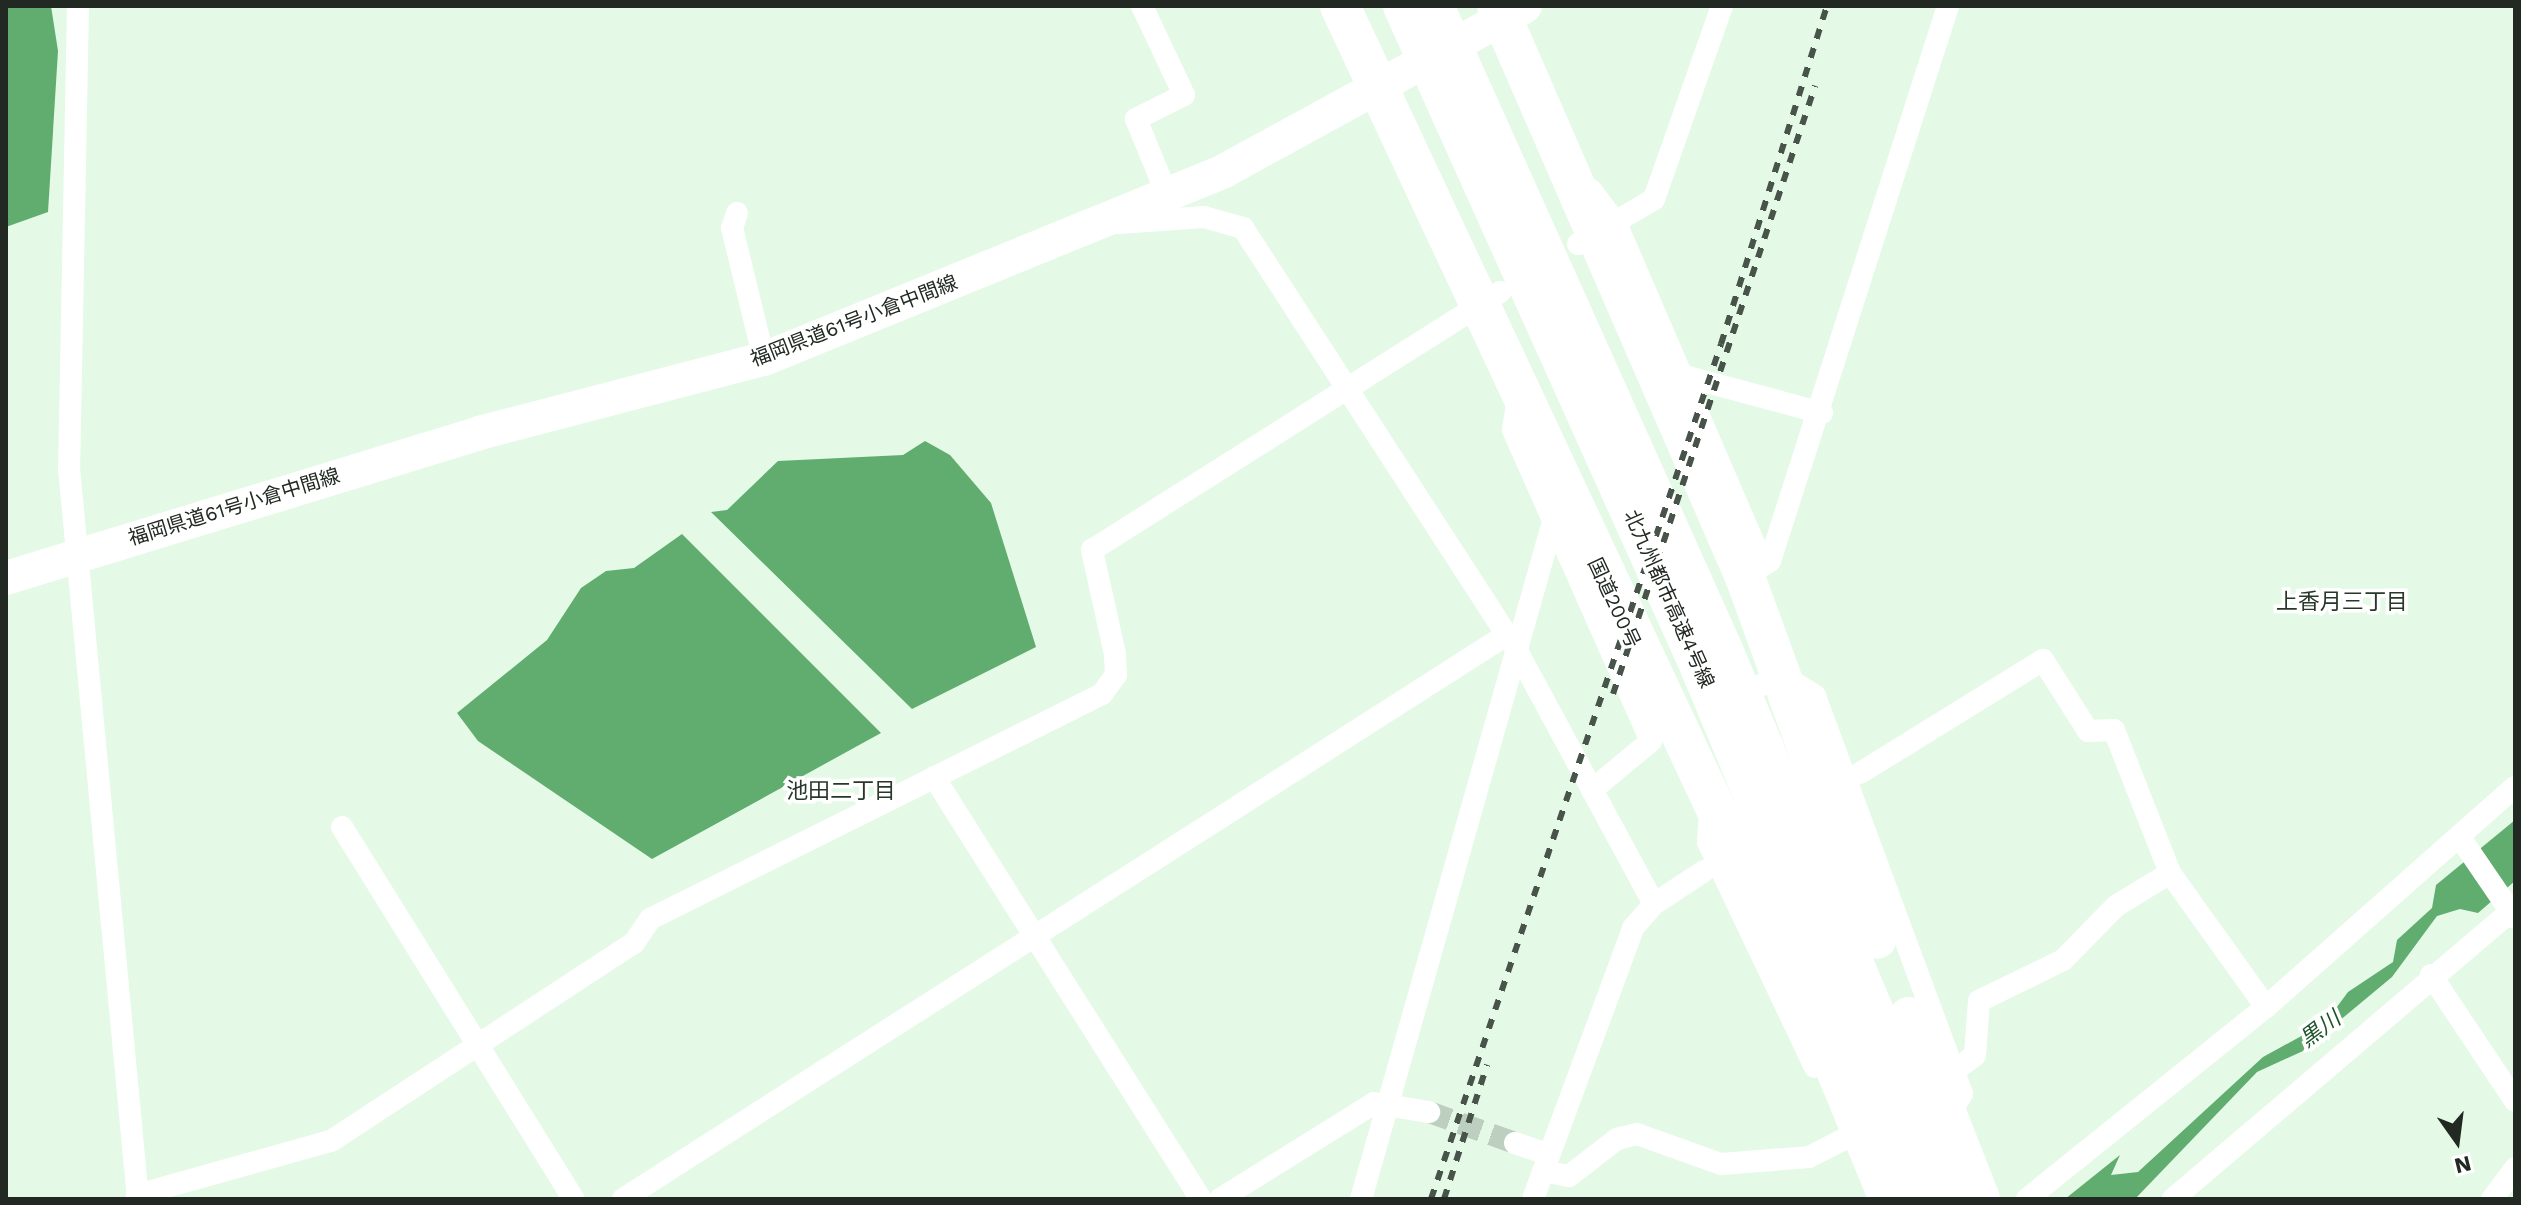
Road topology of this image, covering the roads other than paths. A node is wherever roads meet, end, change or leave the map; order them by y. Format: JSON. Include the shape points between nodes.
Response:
{"nodes":[{"id":1,"x":78,"y":6,"type":"edge"},
{"id":2,"x":1142,"y":6,"type":"edge"},
{"id":3,"x":1403,"y":6,"type":"edge"},
{"id":4,"x":1434,"y":6,"type":"edge"},
{"id":5,"x":1722,"y":6,"type":"edge"},
{"id":6,"x":1948,"y":6,"type":"edge"},
{"id":7,"x":1508,"y":10,"type":"edge"},
{"id":8,"x":1336,"y":11,"type":"edge"},
{"id":9,"x":1380,"y":89,"type":"junction"},
{"id":10,"x":1469,"y":116,"type":"junction"},
{"id":11,"x":1168,"y":197,"type":"junction"},
{"id":12,"x":737,"y":213,"type":"dead end"},
{"id":13,"x":1096,"y":224,"type":"junction"},
{"id":14,"x":1597,"y":233,"type":"junction"},
{"id":15,"x":1490,"y":299,"type":"junction"},
{"id":16,"x":764,"y":359,"type":"junction"},
{"id":17,"x":1684,"y":376,"type":"junction"},
{"id":18,"x":1345,"y":392,"type":"junction"},
{"id":19,"x":1519,"y":393,"type":"junction"},
{"id":20,"x":1822,"y":413,"type":"junction"},
{"id":21,"x":1553,"y":522,"type":"junction"},
{"id":22,"x":80,"y":554,"type":"junction"},
{"id":23,"x":1754,"y":571,"type":"junction"},
{"id":24,"x":6,"y":578,"type":"edge"},
{"id":25,"x":1510,"y":643,"type":"junction"},
{"id":26,"x":1711,"y":658,"type":"junction"},
{"id":27,"x":1782,"y":675,"type":"junction"},
{"id":28,"x":1662,"y":735,"type":"junction"},
{"id":29,"x":934,"y":777,"type":"junction"},
{"id":30,"x":1852,"y":777,"type":"junction"},
{"id":31,"x":2515,"y":787,"type":"edge"},
{"id":32,"x":1592,"y":790,"type":"junction"},
{"id":33,"x":1710,"y":802,"type":"junction"},
{"id":34,"x":342,"y":827,"type":"dead end"},
{"id":35,"x":2460,"y":838,"type":"junction"},
{"id":36,"x":2170,"y":873,"type":"junction"},
{"id":37,"x":1714,"y":874,"type":"junction"},
{"id":38,"x":1654,"y":904,"type":"junction"},
{"id":39,"x":2512,"y":911,"type":"edge"},
{"id":40,"x":1035,"y":937,"type":"junction"},
{"id":41,"x":2431,"y":975,"type":"junction"},
{"id":42,"x":1604,"y":1005,"type":"junction"},
{"id":43,"x":2266,"y":1007,"type":"junction"},
{"id":44,"x":478,"y":1046,"type":"junction"},
{"id":45,"x":1954,"y":1071,"type":"junction"},
{"id":46,"x":2515,"y":1101,"type":"edge"},
{"id":47,"x":1388,"y":1102,"type":"junction"},
{"id":48,"x":1429,"y":1112,"type":"tunnel mouth"},
{"id":49,"x":1949,"y":1115,"type":"junction"},
{"id":50,"x":1848,"y":1137,"type":"junction"},
{"id":51,"x":1515,"y":1143,"type":"tunnel mouth"},
{"id":52,"x":1546,"y":1163,"type":"junction"},
{"id":53,"x":2515,"y":1168,"type":"edge"},
{"id":54,"x":2184,"y":1195,"type":"edge"},
{"id":55,"x":137,"y":1197,"type":"edge"},
{"id":56,"x":574,"y":1199,"type":"edge"},
{"id":57,"x":623,"y":1199,"type":"edge"},
{"id":58,"x":1201,"y":1199,"type":"edge"},
{"id":59,"x":1220,"y":1199,"type":"edge"},
{"id":60,"x":1361,"y":1199,"type":"edge"},
{"id":61,"x":1533,"y":1199,"type":"edge"},
{"id":62,"x":1888,"y":1199,"type":"edge"},
{"id":63,"x":1922,"y":1199,"type":"edge"},
{"id":64,"x":1952,"y":1199,"type":"edge"},
{"id":65,"x":1980,"y":1199,"type":"edge"},
{"id":66,"x":2027,"y":1199,"type":"edge"},
{"id":67,"x":2492,"y":1199,"type":"edge"}],
"edges":[{"from":1,"to":22,"type":"street","via":[[69,468]]},
{"from":2,"to":11,"type":"street","via":[[1184,95],[1136,119]]},
{"from":3,"to":10,"type":"highway","name":"北九州都市高速4号線"},
{"from":4,"to":10,"type":"highway","name":"北九州都市高速4号線"},
{"from":5,"to":14,"type":"street","via":[[1654,199]]},
{"from":6,"to":20,"type":"street"},
{"from":7,"to":9,"type":"main road","name":"福岡県道61号小倉中間線"},
{"from":7,"to":14,"type":"highway"},
{"from":8,"to":9,"type":"highway","name":"国道200号"},
{"from":9,"to":11,"type":"main road","name":"福岡県道61号小倉中間線"},
{"from":9,"to":15,"type":"highway","name":"国道200号"},
{"from":10,"to":26,"type":"highway","name":"北九州都市高速4号線"},
{"from":11,"to":13,"type":"main road","name":"福岡県道61号小倉中間線"},
{"from":12,"to":16,"type":"street","via":[[732,228]]},
{"from":13,"to":16,"type":"main road","name":"福岡県道61号小倉中間線"},
{"from":13,"to":18,"type":"street","via":[[1204,217],[1243,228]]},
{"from":14,"to":17,"type":"street"},
{"from":14,"to":23,"type":"highway"},
{"from":15,"to":18,"type":"street"},
{"from":15,"to":19,"type":"highway","name":"国道200号"},
{"from":16,"to":22,"type":"main road","name":"福岡県道61号小倉中間線","via":[[479,433]]},
{"from":17,"to":20,"type":"street"},
{"from":17,"to":23,"type":"street"},
{"from":18,"to":25,"type":"street"},
{"from":18,"to":29,"type":"street","via":[[1092,550],[1116,675],[1102,694]]},
{"from":19,"to":21,"type":"street","via":[[1513,430]]},
{"from":19,"to":28,"type":"highway","name":"国道200号"},
{"from":20,"to":23,"type":"street"},
{"from":21,"to":25,"type":"street"},
{"from":21,"to":28,"type":"street"},
{"from":22,"to":24,"type":"main road","name":"福岡県道61号小倉中間線"},
{"from":22,"to":55,"type":"street","via":[[97,823]]},
{"from":23,"to":27,"type":"highway"},
{"from":25,"to":32,"type":"street"},
{"from":25,"to":40,"type":"street"},
{"from":25,"to":47,"type":"street"},
{"from":26,"to":63,"type":"highway","name":"北九州都市高速4号線"},
{"from":26,"to":64,"type":"highway","name":"北九州都市高速4号線"},
{"from":27,"to":28,"type":"street"},
{"from":27,"to":30,"type":"street","via":[[1815,696]]},
{"from":27,"to":49,"type":"highway","via":[[1858,894]]},
{"from":28,"to":32,"type":"street"},
{"from":28,"to":33,"type":"highway","name":"国道200号"},
{"from":29,"to":40,"type":"street"},
{"from":29,"to":44,"type":"street","via":[[650,919],[634,943]]},
{"from":30,"to":36,"type":"street","via":[[2043,660],[2088,731],[2114,730]]},
{"from":30,"to":45,"type":"street"},
{"from":31,"to":35,"type":"street"},
{"from":32,"to":38,"type":"street"},
{"from":33,"to":37,"type":"street","via":[[1708,842]]},
{"from":33,"to":62,"type":"highway","name":"国道200号","via":[[1819,1029]]},
{"from":34,"to":44,"type":"street"},
{"from":35,"to":39,"type":"street"},
{"from":35,"to":43,"type":"street"},
{"from":36,"to":43,"type":"street"},
{"from":36,"to":45,"type":"street","via":[[2116,906],[2063,960],[1979,1001],[1975,1055]]},
{"from":37,"to":38,"type":"street"},
{"from":37,"to":42,"type":"street","via":[[1648,928]]},
{"from":37,"to":50,"type":"street"},
{"from":38,"to":42,"type":"street","via":[[1633,928]]},
{"from":39,"to":41,"type":"street"},
{"from":40,"to":57,"type":"street"},
{"from":40,"to":58,"type":"street"},
{"from":41,"to":46,"type":"street"},
{"from":41,"to":54,"type":"street"},
{"from":42,"to":52,"type":"street"},
{"from":43,"to":66,"type":"street"},
{"from":44,"to":55,"type":"street","via":[[331,1141]]},
{"from":44,"to":56,"type":"street"},
{"from":45,"to":49,"type":"street","via":[[1962,1094]]},
{"from":47,"to":48,"type":"street"},
{"from":47,"to":59,"type":"street","via":[[1374,1103]]},
{"from":47,"to":60,"type":"street"},
{"from":49,"to":65,"type":"highway"},
{"from":50,"to":52,"type":"street","via":[[1809,1157],[1721,1164],[1637,1134],[1617,1139],[1569,1176]]},
{"from":50,"to":62,"type":"street","via":[[1867,1182]]},
{"from":51,"to":52,"type":"street"},
{"from":52,"to":61,"type":"street"},
{"from":53,"to":67,"type":"street"}]}
